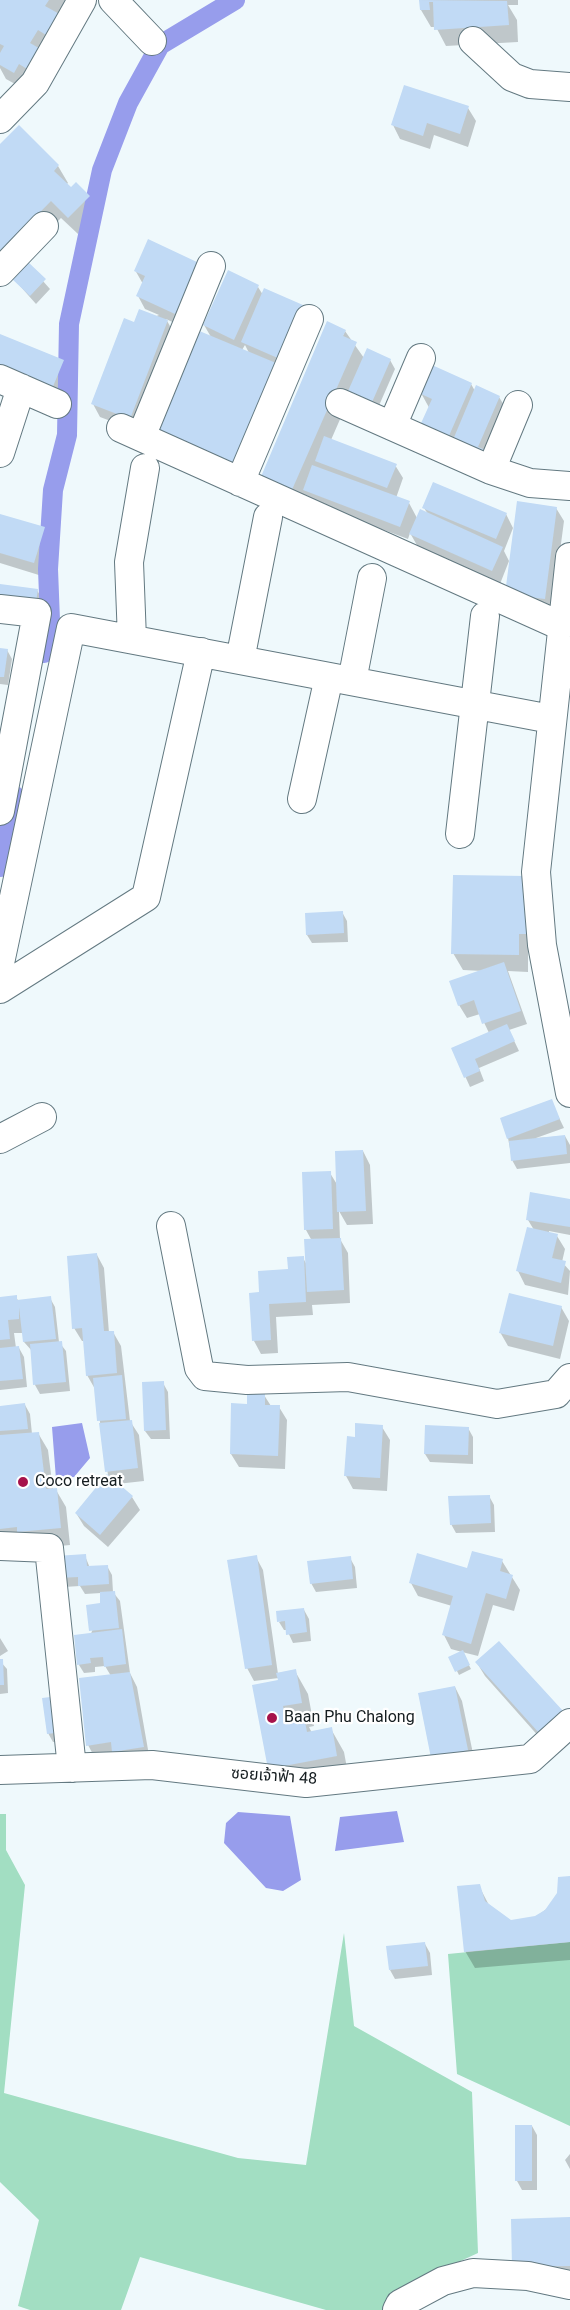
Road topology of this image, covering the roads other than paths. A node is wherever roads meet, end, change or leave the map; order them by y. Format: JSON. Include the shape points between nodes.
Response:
{"nodes":[{"id":1,"x":82,"y":0,"type":"edge"},
{"id":2,"x":113,"y":0,"type":"edge"},
{"id":3,"x":152,"y":41,"type":"dead end"},
{"id":4,"x":473,"y":41,"type":"dead end"},
{"id":5,"x":570,"y":87,"type":"edge"},
{"id":6,"x":0,"y":119,"type":"edge"},
{"id":7,"x":44,"y":226,"type":"dead end"},
{"id":8,"x":211,"y":266,"type":"dead end"},
{"id":9,"x":0,"y":272,"type":"edge"},
{"id":10,"x":309,"y":319,"type":"dead end"},
{"id":11,"x":421,"y":358,"type":"dead end"},
{"id":12,"x":10,"y":384,"type":"edge"},
{"id":13,"x":340,"y":403,"type":"dead end"},
{"id":14,"x":57,"y":404,"type":"dead end"},
{"id":15,"x":518,"y":405,"type":"dead end"},
{"id":16,"x":392,"y":426,"type":"junction"},
{"id":17,"x":0,"y":453,"type":"edge"},
{"id":18,"x":145,"y":468,"type":"dead end"},
{"id":19,"x":491,"y":470,"type":"junction"},
{"id":20,"x":240,"y":482,"type":"junction"},
{"id":21,"x":570,"y":486,"type":"edge"},
{"id":22,"x":268,"y":517,"type":"dead end"},
{"id":23,"x":570,"y":557,"type":"edge"},
{"id":24,"x":372,"y":578,"type":"dead end"},
{"id":25,"x":0,"y":609,"type":"edge"},
{"id":26,"x":485,"y":616,"type":"dead end"},
{"id":27,"x":561,"y":626,"type":"junction"},
{"id":28,"x":132,"y":639,"type":"junction"},
{"id":29,"x":201,"y":652,"type":"junction"},
{"id":30,"x":240,"y":660,"type":"junction"},
{"id":31,"x":341,"y":679,"type":"junction"},
{"id":32,"x":476,"y":705,"type":"junction"},
{"id":33,"x":551,"y":719,"type":"junction"},
{"id":34,"x":302,"y":799,"type":"dead end"},
{"id":35,"x":0,"y":812,"type":"edge"},
{"id":36,"x":460,"y":834,"type":"dead end"},
{"id":37,"x":0,"y":963,"type":"edge"},
{"id":38,"x":0,"y":989,"type":"edge"},
{"id":39,"x":570,"y":1094,"type":"edge"},
{"id":40,"x":42,"y":1117,"type":"dead end"},
{"id":41,"x":0,"y":1139,"type":"edge"},
{"id":42,"x":171,"y":1226,"type":"dead end"},
{"id":43,"x":570,"y":1378,"type":"edge"},
{"id":44,"x":0,"y":1546,"type":"edge"},
{"id":45,"x":570,"y":1722,"type":"edge"},
{"id":46,"x":72,"y":1768,"type":"junction"},
{"id":47,"x":0,"y":1770,"type":"edge"},
{"id":48,"x":570,"y":2285,"type":"edge"},
{"id":49,"x":397,"y":2310,"type":"edge"}],
"edges":[{"from":1,"to":6,"type":"street","via":[[35,83]]},
{"from":2,"to":3,"type":"street"},
{"from":4,"to":5,"type":"street","via":[[512,77],[530,84]]},
{"from":7,"to":9,"type":"street"},
{"from":8,"to":20,"type":"street","via":[[131,433]]},
{"from":10,"to":20,"type":"street"},
{"from":11,"to":16,"type":"street"},
{"from":12,"to":14,"type":"street"},
{"from":12,"to":17,"type":"street"},
{"from":13,"to":16,"type":"street"},
{"from":15,"to":19,"type":"street"},
{"from":16,"to":19,"type":"street"},
{"from":18,"to":28,"type":"street","via":[[129,562]]},
{"from":19,"to":21,"type":"street","via":[[530,483]]},
{"from":20,"to":27,"type":"street"},
{"from":22,"to":30,"type":"street"},
{"from":23,"to":27,"type":"street"},
{"from":24,"to":31,"type":"street"},
{"from":25,"to":35,"type":"street","via":[[37,613]]},
{"from":26,"to":32,"type":"street"},
{"from":27,"to":33,"type":"street"},
{"from":28,"to":29,"type":"street"},
{"from":28,"to":37,"type":"street","via":[[71,628]]},
{"from":29,"to":30,"type":"street"},
{"from":29,"to":38,"type":"street","via":[[146,897]]},
{"from":30,"to":31,"type":"street"},
{"from":31,"to":32,"type":"street"},
{"from":31,"to":34,"type":"street"},
{"from":32,"to":33,"type":"street"},
{"from":32,"to":36,"type":"street"},
{"from":33,"to":39,"type":"street","via":[[536,872],[542,945]]},
{"from":40,"to":41,"type":"street"},
{"from":42,"to":43,"type":"street","via":[[199,1368],[205,1376],[247,1380],[348,1377],[497,1404],[556,1394]]},
{"from":44,"to":46,"type":"street","via":[[49,1548]]},
{"from":45,"to":46,"type":"street","name":"ซอยเจ้าฟ้า 48","via":[[530,1758],[306,1783],[152,1765]]},
{"from":46,"to":47,"type":"street","name":"ซอยเจ้าฟ้า 48"},
{"from":48,"to":49,"type":"street","via":[[528,2276],[473,2273],[443,2281],[400,2304]]}]}
